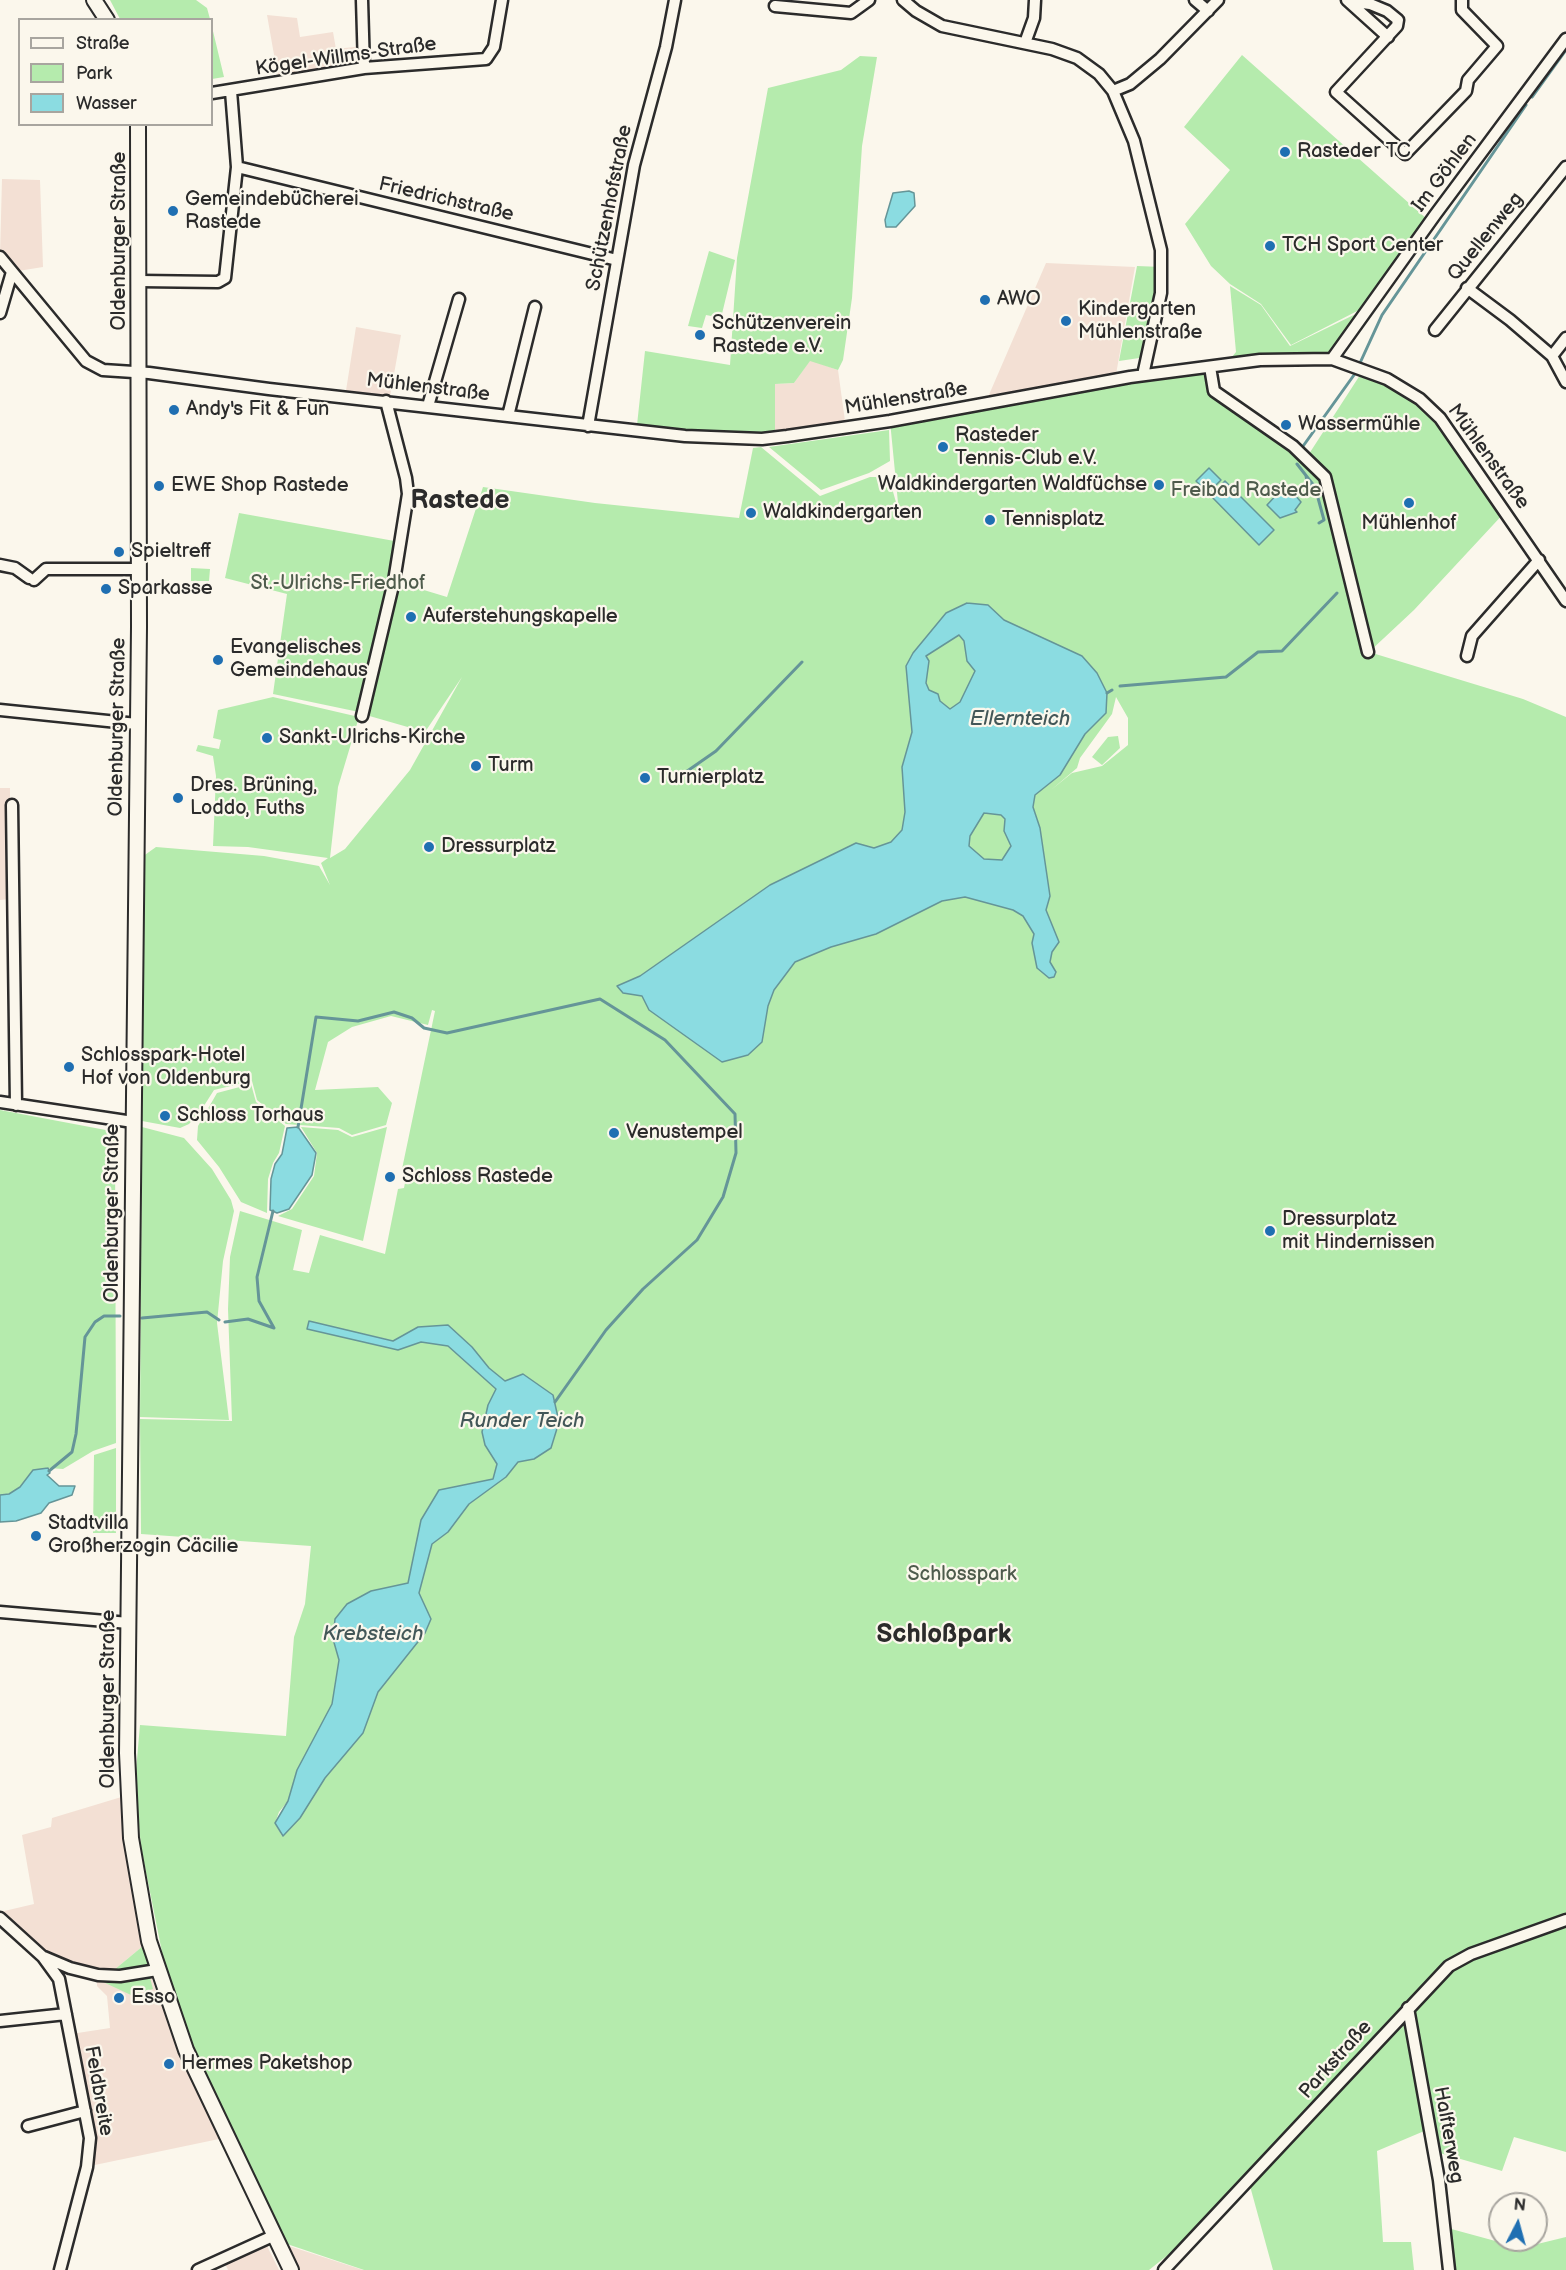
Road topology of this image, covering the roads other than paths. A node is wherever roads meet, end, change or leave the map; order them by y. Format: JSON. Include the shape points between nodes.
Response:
{"nodes":[{"id":1,"x":94,"y":0,"type":"edge"},
{"id":2,"x":362,"y":0,"type":"edge"},
{"id":3,"x":502,"y":0,"type":"edge"},
{"id":4,"x":675,"y":0,"type":"edge"},
{"id":5,"x":869,"y":0,"type":"edge"},
{"id":6,"x":903,"y":0,"type":"edge"},
{"id":7,"x":1035,"y":0,"type":"edge"},
{"id":8,"x":1195,"y":0,"type":"edge"},
{"id":9,"x":1218,"y":0,"type":"edge"},
{"id":10,"x":1348,"y":0,"type":"edge"},
{"id":11,"x":1462,"y":0,"type":"edge"},
{"id":12,"x":775,"y":6,"type":"dead end"},
{"id":13,"x":1208,"y":11,"type":"junction"},
{"id":14,"x":106,"y":18,"type":"edge"},
{"id":15,"x":1388,"y":37,"type":"junction"},
{"id":16,"x":1566,"y":39,"type":"edge"},
{"id":17,"x":1025,"y":43,"type":"junction"},
{"id":18,"x":364,"y":68,"type":"junction"},
{"id":19,"x":231,"y":91,"type":"junction"},
{"id":20,"x":1113,"y":91,"type":"junction"},
{"id":21,"x":213,"y":93,"type":"edge"},
{"id":22,"x":138,"y":126,"type":"edge"},
{"id":23,"x":237,"y":167,"type":"junction"},
{"id":24,"x":1566,"y":167,"type":"edge"},
{"id":25,"x":0,"y":257,"type":"edge"},
{"id":26,"x":617,"y":260,"type":"junction"},
{"id":27,"x":12,"y":272,"type":"junction"},
{"id":28,"x":140,"y":280,"type":"junction"},
{"id":29,"x":1467,"y":288,"type":"junction"},
{"id":30,"x":459,"y":299,"type":"dead end"},
{"id":31,"x":535,"y":308,"type":"dead end"},
{"id":32,"x":0,"y":313,"type":"edge"},
{"id":33,"x":1435,"y":330,"type":"dead end"},
{"id":34,"x":1566,"y":338,"type":"edge"},
{"id":35,"x":1552,"y":356,"type":"junction"},
{"id":36,"x":1332,"y":359,"type":"junction"},
{"id":37,"x":1210,"y":367,"type":"junction"},
{"id":38,"x":140,"y":373,"type":"junction"},
{"id":39,"x":1143,"y":375,"type":"junction"},
{"id":40,"x":1566,"y":382,"type":"edge"},
{"id":41,"x":386,"y":401,"type":"junction"},
{"id":42,"x":428,"y":406,"type":"junction"},
{"id":43,"x":508,"y":416,"type":"junction"},
{"id":44,"x":588,"y":426,"type":"junction"},
{"id":45,"x":1539,"y":561,"type":"junction"},
{"id":46,"x":0,"y":565,"type":"edge"},
{"id":47,"x":139,"y":569,"type":"junction"},
{"id":48,"x":1566,"y":601,"type":"edge"},
{"id":49,"x":1368,"y":652,"type":"dead end"},
{"id":50,"x":1467,"y":656,"type":"dead end"},
{"id":51,"x":0,"y":710,"type":"edge"},
{"id":52,"x":362,"y":716,"type":"dead end"},
{"id":53,"x":137,"y":724,"type":"junction"},
{"id":54,"x":12,"y":805,"type":"dead end"},
{"id":55,"x":0,"y":1102,"type":"edge"},
{"id":56,"x":16,"y":1105,"type":"junction"},
{"id":57,"x":133,"y":1122,"type":"junction"},
{"id":58,"x":0,"y":1612,"type":"edge"},
{"id":59,"x":129,"y":1623,"type":"junction"},
{"id":60,"x":0,"y":1918,"type":"edge"},
{"id":61,"x":1566,"y":1920,"type":"edge"},
{"id":62,"x":44,"y":1956,"type":"junction"},
{"id":63,"x":157,"y":1970,"type":"junction"},
{"id":64,"x":1408,"y":2008,"type":"junction"},
{"id":65,"x":66,"y":2014,"type":"junction"},
{"id":66,"x":0,"y":2021,"type":"edge"},
{"id":67,"x":85,"y":2111,"type":"junction"},
{"id":68,"x":28,"y":2126,"type":"dead end"},
{"id":69,"x":275,"y":2235,"type":"junction"},
{"id":70,"x":60,"y":2270,"type":"edge"},
{"id":71,"x":198,"y":2270,"type":"edge"},
{"id":72,"x":291,"y":2270,"type":"edge"},
{"id":73,"x":1164,"y":2270,"type":"edge"},
{"id":74,"x":1449,"y":2270,"type":"edge"}],
"edges":[{"from":1,"to":14,"type":"street"},
{"from":2,"to":18,"type":"street"},
{"from":3,"to":18,"type":"street","name":"Kögel-Willms-Straße","via":[[494,47],[486,59]]},
{"from":4,"to":26,"type":"street","name":"Schützenhofstraße","via":[[636,157]]},
{"from":5,"to":12,"type":"street","via":[[851,13]]},
{"from":6,"to":17,"type":"street","via":[[942,26]]},
{"from":7,"to":17,"type":"street","via":[[1034,18]]},
{"from":8,"to":13,"type":"street"},
{"from":9,"to":13,"type":"street"},
{"from":10,"to":15,"type":"street"},
{"from":10,"to":15,"type":"street","via":[[1370,4],[1398,20]]},
{"from":11,"to":15,"type":"street","via":[[1462,10],[1497,46],[1468,80],[1466,91],[1405,154],[1336,92]]},
{"from":13,"to":20,"type":"street","via":[[1137,78]]},
{"from":16,"to":36,"type":"street","name":"Im Göhlen"},
{"from":17,"to":20,"type":"street","via":[[1077,58],[1099,74]]},
{"from":18,"to":19,"type":"street","name":"Kögel-Willms-Straße"},
{"from":19,"to":21,"type":"street","name":"Kögel-Willms-Straße"},
{"from":19,"to":23,"type":"street"},
{"from":20,"to":39,"type":"street","via":[[1134,141],[1161,250],[1161,293]]},
{"from":22,"to":28,"type":"street","name":"Oldenburger Straße"},
{"from":23,"to":26,"type":"street","name":"Friedrichstraße"},
{"from":23,"to":28,"type":"street","via":[[225,278],[218,282]]},
{"from":24,"to":29,"type":"street","name":"Quellenweg"},
{"from":25,"to":27,"type":"street","name":"Mühlenstraße"},
{"from":26,"to":44,"type":"street","name":"Schützenhofstraße"},
{"from":27,"to":32,"type":"street"},
{"from":27,"to":38,"type":"street","name":"Mühlenstraße","via":[[86,361],[103,370]]},
{"from":28,"to":38,"type":"street","name":"Oldenburger Straße"},
{"from":29,"to":33,"type":"street","name":"Quellenweg"},
{"from":29,"to":35,"type":"street"},
{"from":30,"to":42,"type":"street"},
{"from":31,"to":43,"type":"street"},
{"from":34,"to":35,"type":"street"},
{"from":35,"to":40,"type":"street"},
{"from":36,"to":37,"type":"street","name":"Mühlenstraße","via":[[1289,358]]},
{"from":36,"to":45,"type":"street","name":"Mühlenstraße","via":[[1387,379],[1420,399],[1440,418]]},
{"from":37,"to":39,"type":"street","name":"Mühlenstraße"},
{"from":37,"to":49,"type":"street","via":[[1214,391],[1293,447],[1325,477]]},
{"from":38,"to":41,"type":"street","name":"Mühlenstraße"},
{"from":38,"to":47,"type":"street","name":"Oldenburger Straße"},
{"from":39,"to":44,"type":"street","name":"Mühlenstraße","via":[[890,421],[762,439]]},
{"from":41,"to":42,"type":"street","name":"Mühlenstraße"},
{"from":41,"to":52,"type":"street","via":[[408,494],[394,581]]},
{"from":42,"to":43,"type":"street","name":"Mühlenstraße"},
{"from":43,"to":44,"type":"street","name":"Mühlenstraße"},
{"from":45,"to":48,"type":"street","name":"Mühlenstraße"},
{"from":45,"to":50,"type":"street","via":[[1472,636]]},
{"from":46,"to":47,"type":"street","via":[[15,568],[31,579],[46,570]]},
{"from":47,"to":53,"type":"street","name":"Oldenburger Straße"},
{"from":51,"to":53,"type":"street"},
{"from":53,"to":57,"type":"street","name":"Oldenburger Straße"},
{"from":54,"to":56,"type":"street"},
{"from":55,"to":56,"type":"street"},
{"from":56,"to":57,"type":"street"},
{"from":57,"to":59,"type":"street","name":"Oldenburger Straße"},
{"from":58,"to":59,"type":"street"},
{"from":59,"to":63,"type":"street","name":"Oldenburger Straße","via":[[127,1782],[131,1838],[141,1906]]},
{"from":60,"to":62,"type":"street","name":"Feldbreite"},
{"from":61,"to":64,"type":"street","name":"Parkstraße","via":[[1449,1966]]},
{"from":62,"to":63,"type":"street","name":"Feldbreite","via":[[98,1975]]},
{"from":62,"to":65,"type":"street","name":"Feldbreite","via":[[59,1979]]},
{"from":63,"to":69,"type":"street","name":"Oldenburger Straße","via":[[186,2050]]},
{"from":64,"to":73,"type":"street","name":"Parkstraße"},
{"from":64,"to":74,"type":"street","name":"Halfterweg","via":[[1439,2180]]},
{"from":65,"to":66,"type":"street"},
{"from":65,"to":67,"type":"street","name":"Feldbreite"},
{"from":67,"to":68,"type":"street"},
{"from":67,"to":70,"type":"street","name":"Feldbreite","via":[[89,2153]]},
{"from":69,"to":71,"type":"street"},
{"from":69,"to":72,"type":"street","name":"Oldenburger Straße"}]}
